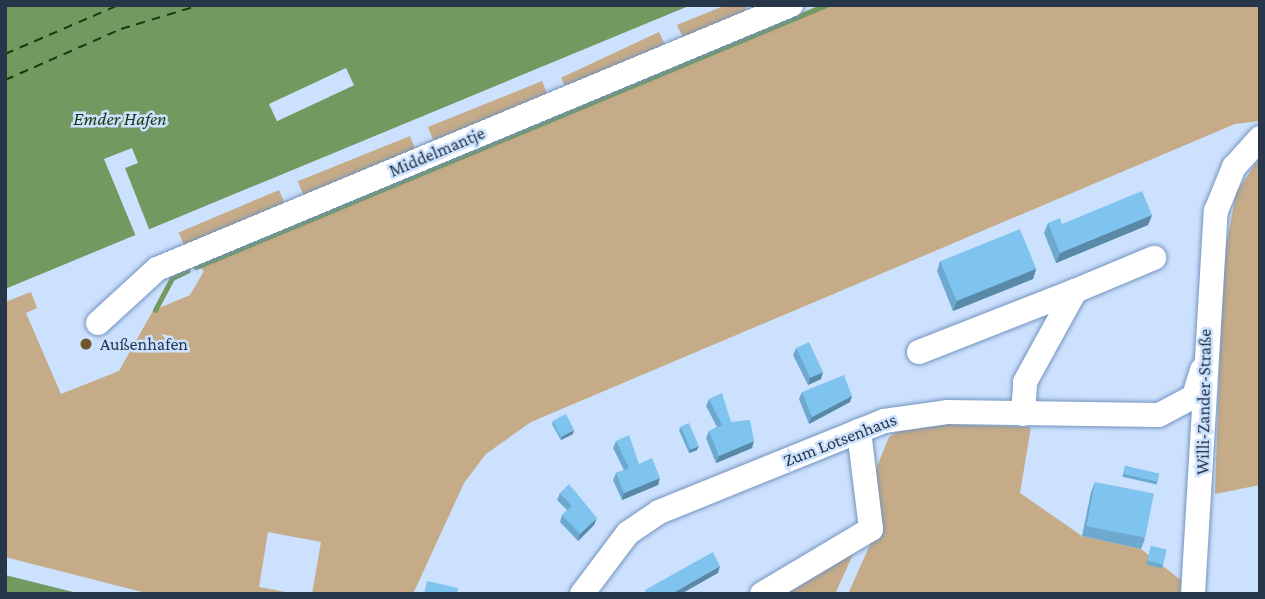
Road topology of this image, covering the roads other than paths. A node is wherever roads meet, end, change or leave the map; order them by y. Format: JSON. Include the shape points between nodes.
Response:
{"nodes":[{"id":1,"x":791,"y":5,"type":"edge"},
{"id":2,"x":1260,"y":138,"type":"edge"},
{"id":3,"x":1154,"y":258,"type":"dead end"},
{"id":4,"x":1075,"y":291,"type":"junction"},
{"id":5,"x":98,"y":323,"type":"dead end"},
{"id":6,"x":919,"y":352,"type":"dead end"},
{"id":7,"x":1202,"y":370,"type":"junction"},
{"id":8,"x":1023,"y":414,"type":"junction"},
{"id":9,"x":859,"y":431,"type":"junction"},
{"id":10,"x":582,"y":594,"type":"edge"},
{"id":11,"x":762,"y":594,"type":"edge"},
{"id":12,"x":1193,"y":594,"type":"edge"}],
"edges":[{"from":1,"to":5,"type":"street","name":"Middelmantje","via":[[157,269]]},
{"from":2,"to":7,"type":"street","name":"Willi-Zander-Straße","via":[[1234,167],[1216,211]]},
{"from":3,"to":4,"type":"street"},
{"from":4,"to":6,"type":"street"},
{"from":4,"to":8,"type":"street","via":[[1025,382]]},
{"from":7,"to":8,"type":"street","name":"Zum Lotsenhaus","via":[[1194,396],[1159,415]]},
{"from":7,"to":12,"type":"street","name":"Willi-Zander-Straße","via":[[1202,511]]},
{"from":8,"to":9,"type":"street","name":"Zum Lotsenhaus","via":[[915,412]]},
{"from":9,"to":10,"type":"street","name":"Zum Lotsenhaus","via":[[659,512],[628,533]]},
{"from":9,"to":11,"type":"street","via":[[871,529]]}]}
